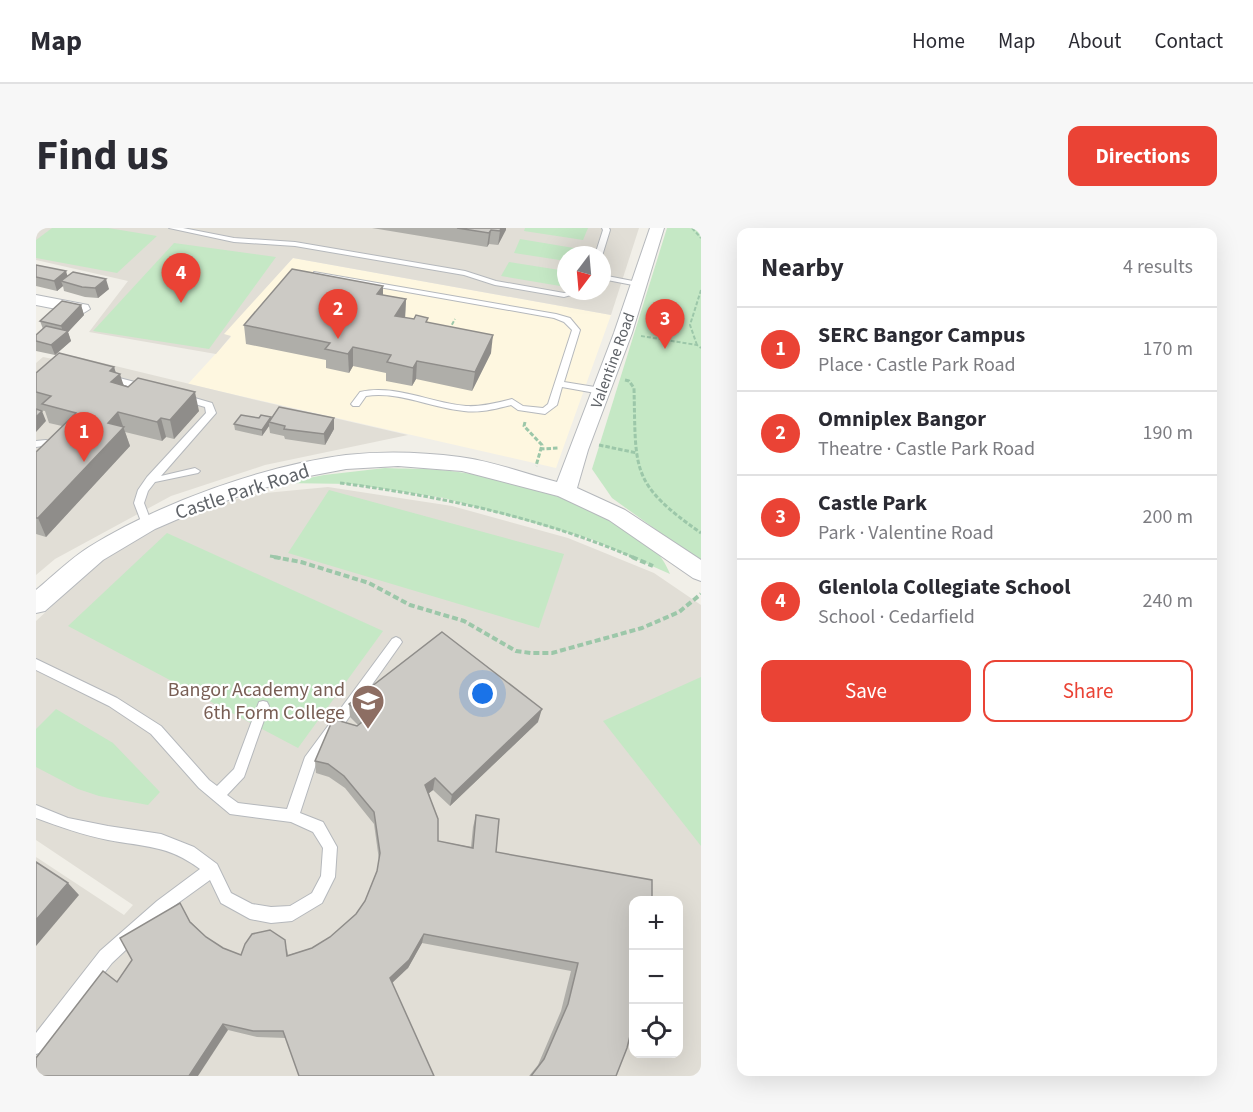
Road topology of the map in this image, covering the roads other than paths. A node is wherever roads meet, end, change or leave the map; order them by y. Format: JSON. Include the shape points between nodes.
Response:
{"nodes":[{"id":1,"x":172,"y":228,"type":"edge"},
{"id":2,"x":605,"y":228,"type":"edge"},
{"id":3,"x":657,"y":228,"type":"edge"},
{"id":4,"x":601,"y":246,"type":"edge"},
{"id":5,"x":317,"y":274,"type":"edge"},
{"id":6,"x":611,"y":279,"type":"edge"},
{"id":7,"x":638,"y":284,"type":"junction"},
{"id":8,"x":557,"y":294,"type":"edge"},
{"id":9,"x":36,"y":301,"type":"edge"},
{"id":10,"x":82,"y":309,"type":"edge"},
{"id":11,"x":93,"y":374,"type":"edge"},
{"id":12,"x":604,"y":383,"type":"junction"},
{"id":13,"x":559,"y":384,"type":"junction"},
{"id":14,"x":156,"y":391,"type":"edge"},
{"id":15,"x":167,"y":394,"type":"edge"},
{"id":16,"x":356,"y":404,"type":"dead end"},
{"id":17,"x":195,"y":471,"type":"dead end"},
{"id":18,"x":150,"y":479,"type":"junction"},
{"id":19,"x":565,"y":491,"type":"junction"},
{"id":20,"x":147,"y":524,"type":"junction"},
{"id":21,"x":701,"y":572,"type":"edge"},
{"id":22,"x":36,"y":604,"type":"edge"},
{"id":23,"x":396,"y":642,"type":"dead end"},
{"id":24,"x":36,"y":664,"type":"edge"},
{"id":25,"x":263,"y":706,"type":"dead end"},
{"id":26,"x":218,"y":796,"type":"junction"},
{"id":27,"x":36,"y":811,"type":"edge"},
{"id":28,"x":292,"y":816,"type":"junction"},
{"id":29,"x":212,"y":869,"type":"junction"},
{"id":30,"x":36,"y":1046,"type":"edge"}],
"edges":[{"from":1,"to":8,"type":"lane","via":[[465,273],[495,283]]},
{"from":2,"to":4,"type":"lane"},
{"from":3,"to":7,"type":"street","name":"Valentine Road"},
{"from":5,"to":13,"type":"lane","via":[[567,320],[576,330]]},
{"from":6,"to":7,"type":"lane"},
{"from":7,"to":12,"type":"street","name":"Valentine Road"},
{"from":9,"to":10,"type":"street"},
{"from":11,"to":14,"type":"lane"},
{"from":12,"to":13,"type":"lane"},
{"from":12,"to":19,"type":"street","name":"Valentine Road"},
{"from":13,"to":16,"type":"lane","via":[[552,405],[544,411],[528,410],[512,402],[485,410],[467,409],[382,392],[363,394]]},
{"from":15,"to":18,"type":"lane","via":[[209,405],[211,413]]},
{"from":17,"to":18,"type":"lane"},
{"from":18,"to":20,"type":"lane","via":[[138,502]]},
{"from":19,"to":20,"type":"street","name":"Castle Park Road","via":[[434,460],[346,462],[253,484]]},
{"from":19,"to":21,"type":"street","name":"Castle Park Road","via":[[617,515]]},
{"from":20,"to":22,"type":"street","name":"Castle Park Road","via":[[95,554]]},
{"from":23,"to":28,"type":"lane","via":[[310,761]]},
{"from":24,"to":26,"type":"lane","via":[[113,702],[156,730]]},
{"from":25,"to":26,"type":"lane","via":[[239,773]]},
{"from":26,"to":28,"type":"lane","via":[[235,809]]},
{"from":27,"to":29,"type":"lane","via":[[68,824],[161,841],[189,852]]},
{"from":28,"to":29,"type":"lane","via":[[318,827],[330,847],[328,877],[317,898],[292,912],[271,915],[250,911],[226,898]]},
{"from":29,"to":30,"type":"lane","via":[[162,906],[106,957]]}]}
